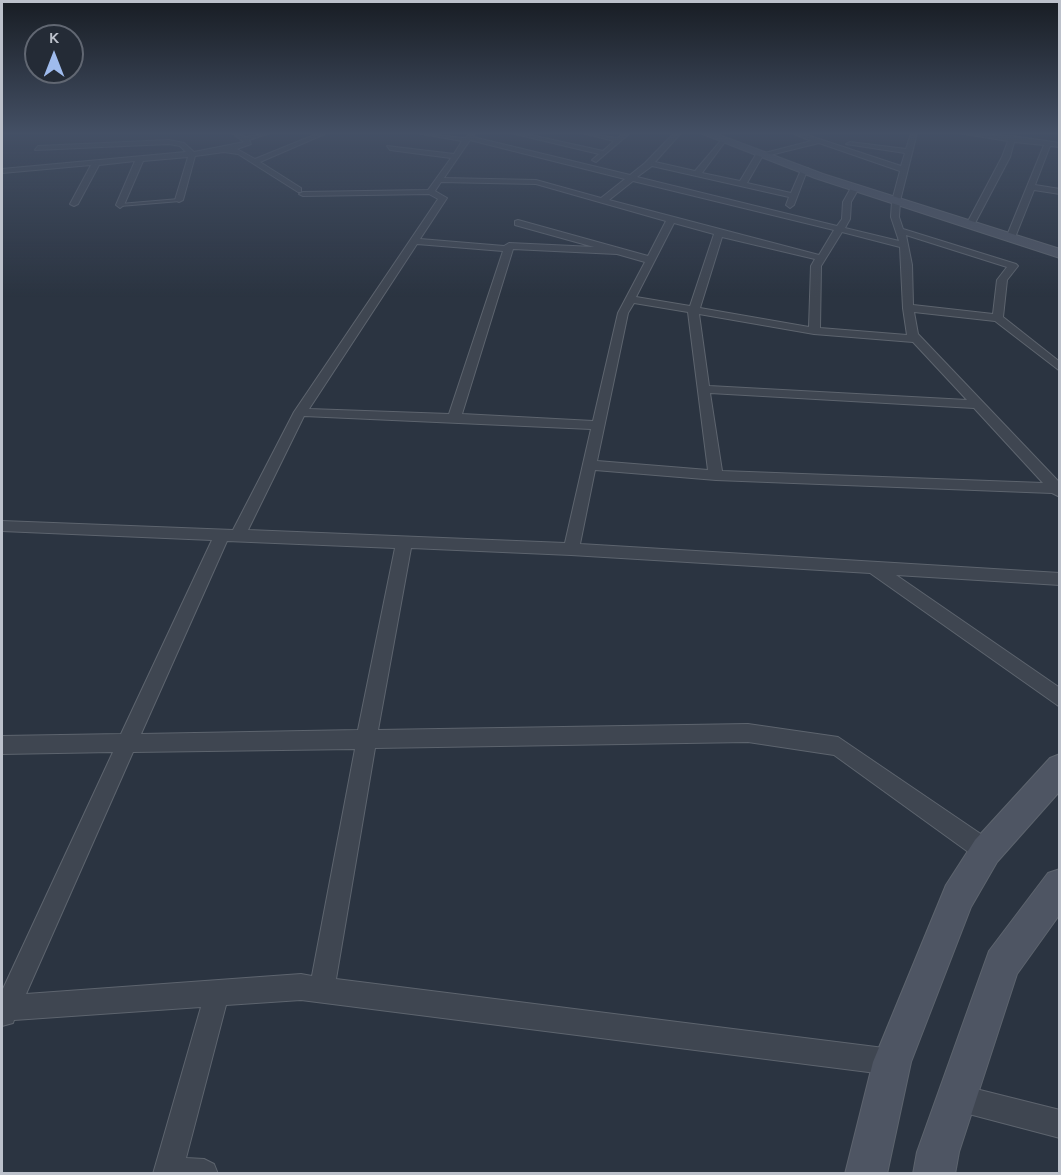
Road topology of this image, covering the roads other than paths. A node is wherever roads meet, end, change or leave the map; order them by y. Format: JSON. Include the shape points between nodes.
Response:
{"nodes":[{"id":1,"x":1031,"y":187,"type":"edge"},
{"id":2,"x":83,"y":188,"type":"edge"},
{"id":3,"x":127,"y":188,"type":"edge"},
{"id":4,"x":182,"y":188,"type":"edge"},
{"id":5,"x":294,"y":188,"type":"edge"},
{"id":6,"x":433,"y":188,"type":"edge"},
{"id":7,"x":556,"y":188,"type":"edge"},
{"id":8,"x":620,"y":188,"type":"edge"},
{"id":9,"x":673,"y":188,"type":"edge"},
{"id":10,"x":759,"y":188,"type":"edge"},
{"id":11,"x":797,"y":188,"type":"edge"},
{"id":12,"x":855,"y":188,"type":"joint"},
{"id":13,"x":900,"y":188,"type":"edge"},
{"id":14,"x":990,"y":188,"type":"edge"},
{"id":15,"x":1036,"y":188,"type":"edge"},
{"id":16,"x":430,"y":192,"type":"junction"},
{"id":17,"x":1059,"y":192,"type":"edge"},
{"id":18,"x":794,"y":196,"type":"junction"},
{"id":19,"x":179,"y":200,"type":"joint"},
{"id":20,"x":602,"y":201,"type":"junction"},
{"id":21,"x":896,"y":201,"type":"junction"},
{"id":22,"x":74,"y":204,"type":"dead end"},
{"id":23,"x":120,"y":205,"type":"joint"},
{"id":24,"x":786,"y":216,"type":"junction"},
{"id":25,"x":671,"y":220,"type":"junction"},
{"id":26,"x":518,"y":223,"type":"dead end"},
{"id":27,"x":970,"y":225,"type":"junction"},
{"id":28,"x":839,"y":229,"type":"junction"},
{"id":29,"x":899,"y":230,"type":"junction"},
{"id":30,"x":718,"y":233,"type":"junction"},
{"id":31,"x":1011,"y":238,"type":"junction"},
{"id":32,"x":415,"y":241,"type":"junction"},
{"id":33,"x":904,"y":245,"type":"junction"},
{"id":34,"x":508,"y":249,"type":"junction"},
{"id":35,"x":617,"y":250,"type":"junction"},
{"id":36,"x":1059,"y":254,"type":"edge"},
{"id":37,"x":821,"y":258,"type":"junction"},
{"id":38,"x":650,"y":260,"type":"junction"},
{"id":39,"x":630,"y":299,"type":"junction"},
{"id":40,"x":908,"y":308,"type":"junction"},
{"id":41,"x":693,"y":312,"type":"junction"},
{"id":42,"x":999,"y":318,"type":"junction"},
{"id":43,"x":814,"y":331,"type":"junction"},
{"id":44,"x":917,"y":339,"type":"junction"},
{"id":45,"x":1059,"y":368,"type":"edge"},
{"id":46,"x":703,"y":389,"type":"junction"},
{"id":47,"x":977,"y":404,"type":"junction"},
{"id":48,"x":300,"y":412,"type":"junction"},
{"id":49,"x":454,"y":418,"type":"junction"},
{"id":50,"x":598,"y":425,"type":"junction"},
{"id":51,"x":589,"y":465,"type":"junction"},
{"id":52,"x":716,"y":475,"type":"junction"},
{"id":53,"x":1057,"y":490,"type":"edge"},
{"id":54,"x":2,"y":526,"type":"edge"},
{"id":55,"x":230,"y":535,"type":"junction"},
{"id":56,"x":404,"y":542,"type":"junction"},
{"id":57,"x":571,"y":549,"type":"junction"},
{"id":58,"x":874,"y":568,"type":"junction"},
{"id":59,"x":1059,"y":579,"type":"edge"},
{"id":60,"x":1059,"y":699,"type":"edge"},
{"id":61,"x":366,"y":740,"type":"junction"},
{"id":62,"x":126,"y":744,"type":"junction"},
{"id":63,"x":2,"y":745,"type":"edge"},
{"id":64,"x":1059,"y":768,"type":"edge"},
{"id":65,"x":986,"y":850,"type":"junction"},
{"id":66,"x":1059,"y":885,"type":"edge"},
{"id":67,"x":322,"y":990,"type":"junction"},
{"id":68,"x":217,"y":993,"type":"junction"},
{"id":69,"x":3,"y":1011,"type":"edge"},
{"id":70,"x":892,"y":1062,"type":"junction"},
{"id":71,"x":956,"y":1098,"type":"junction"},
{"id":72,"x":1059,"y":1124,"type":"edge"},
{"id":73,"x":167,"y":1172,"type":"edge"},
{"id":74,"x":204,"y":1173,"type":"edge"},
{"id":75,"x":866,"y":1173,"type":"edge"},
{"id":76,"x":934,"y":1173,"type":"edge"}],
"edges":[{"from":1,"to":31,"type":"street"},
{"from":2,"to":22,"type":"street"},
{"from":3,"to":23,"type":"street"},
{"from":4,"to":19,"type":"street"},
{"from":5,"to":16,"type":"street","via":[[300,192]]},
{"from":6,"to":16,"type":"street"},
{"from":7,"to":20,"type":"street"},
{"from":8,"to":20,"type":"street"},
{"from":9,"to":24,"type":"street"},
{"from":10,"to":18,"type":"street"},
{"from":11,"to":18,"type":"street"},
{"from":12,"to":21,"type":"main road"},
{"from":12,"to":28,"type":"street","via":[[846,202],[846,219]]},
{"from":13,"to":21,"type":"street"},
{"from":14,"to":27,"type":"street"},
{"from":15,"to":17,"type":"street"},
{"from":16,"to":32,"type":"street","via":[[443,198]]},
{"from":18,"to":24,"type":"street"},
{"from":19,"to":23,"type":"lane"},
{"from":20,"to":25,"type":"street"},
{"from":21,"to":27,"type":"main road"},
{"from":21,"to":29,"type":"street"},
{"from":24,"to":28,"type":"street"},
{"from":25,"to":30,"type":"street"},
{"from":25,"to":38,"type":"street"},
{"from":26,"to":35,"type":"street"},
{"from":27,"to":31,"type":"main road"},
{"from":28,"to":33,"type":"street"},
{"from":28,"to":37,"type":"street"},
{"from":29,"to":33,"type":"street"},
{"from":29,"to":42,"type":"street","via":[[1013,266],[1002,280]]},
{"from":30,"to":37,"type":"street"},
{"from":30,"to":41,"type":"street"},
{"from":31,"to":36,"type":"main road"},
{"from":32,"to":34,"type":"street"},
{"from":32,"to":48,"type":"street"},
{"from":33,"to":40,"type":"street"},
{"from":34,"to":35,"type":"street","via":[[509,246]]},
{"from":34,"to":49,"type":"street"},
{"from":35,"to":38,"type":"street"},
{"from":37,"to":43,"type":"street","via":[[816,266]]},
{"from":38,"to":39,"type":"street"},
{"from":39,"to":41,"type":"street"},
{"from":39,"to":50,"type":"street","via":[[623,313]]},
{"from":40,"to":42,"type":"street"},
{"from":40,"to":44,"type":"street"},
{"from":41,"to":43,"type":"street"},
{"from":41,"to":46,"type":"street"},
{"from":42,"to":45,"type":"street"},
{"from":43,"to":44,"type":"street"},
{"from":44,"to":47,"type":"street"},
{"from":46,"to":47,"type":"street"},
{"from":46,"to":52,"type":"street"},
{"from":47,"to":53,"type":"street"},
{"from":48,"to":49,"type":"street"},
{"from":48,"to":55,"type":"street"},
{"from":49,"to":50,"type":"street"},
{"from":50,"to":51,"type":"street"},
{"from":51,"to":52,"type":"street"},
{"from":51,"to":57,"type":"street"},
{"from":52,"to":53,"type":"street"},
{"from":54,"to":55,"type":"street"},
{"from":55,"to":56,"type":"street"},
{"from":55,"to":62,"type":"street"},
{"from":56,"to":57,"type":"street"},
{"from":56,"to":61,"type":"street"},
{"from":57,"to":58,"type":"street"},
{"from":58,"to":59,"type":"street"},
{"from":58,"to":60,"type":"street"},
{"from":61,"to":62,"type":"street"},
{"from":61,"to":65,"type":"street","via":[[748,733],[838,746]]},
{"from":61,"to":67,"type":"street"},
{"from":62,"to":63,"type":"street"},
{"from":62,"to":69,"type":"street"},
{"from":64,"to":65,"type":"main road"},
{"from":65,"to":70,"type":"main road","via":[[958,897]]},
{"from":66,"to":71,"type":"main road","via":[[1002,964]]},
{"from":67,"to":68,"type":"street","via":[[301,987]]},
{"from":67,"to":70,"type":"street"},
{"from":68,"to":69,"type":"street"},
{"from":68,"to":73,"type":"street"},
{"from":70,"to":75,"type":"main road"},
{"from":71,"to":72,"type":"street"},
{"from":71,"to":76,"type":"main road"},
{"from":73,"to":74,"type":"street"}]}
